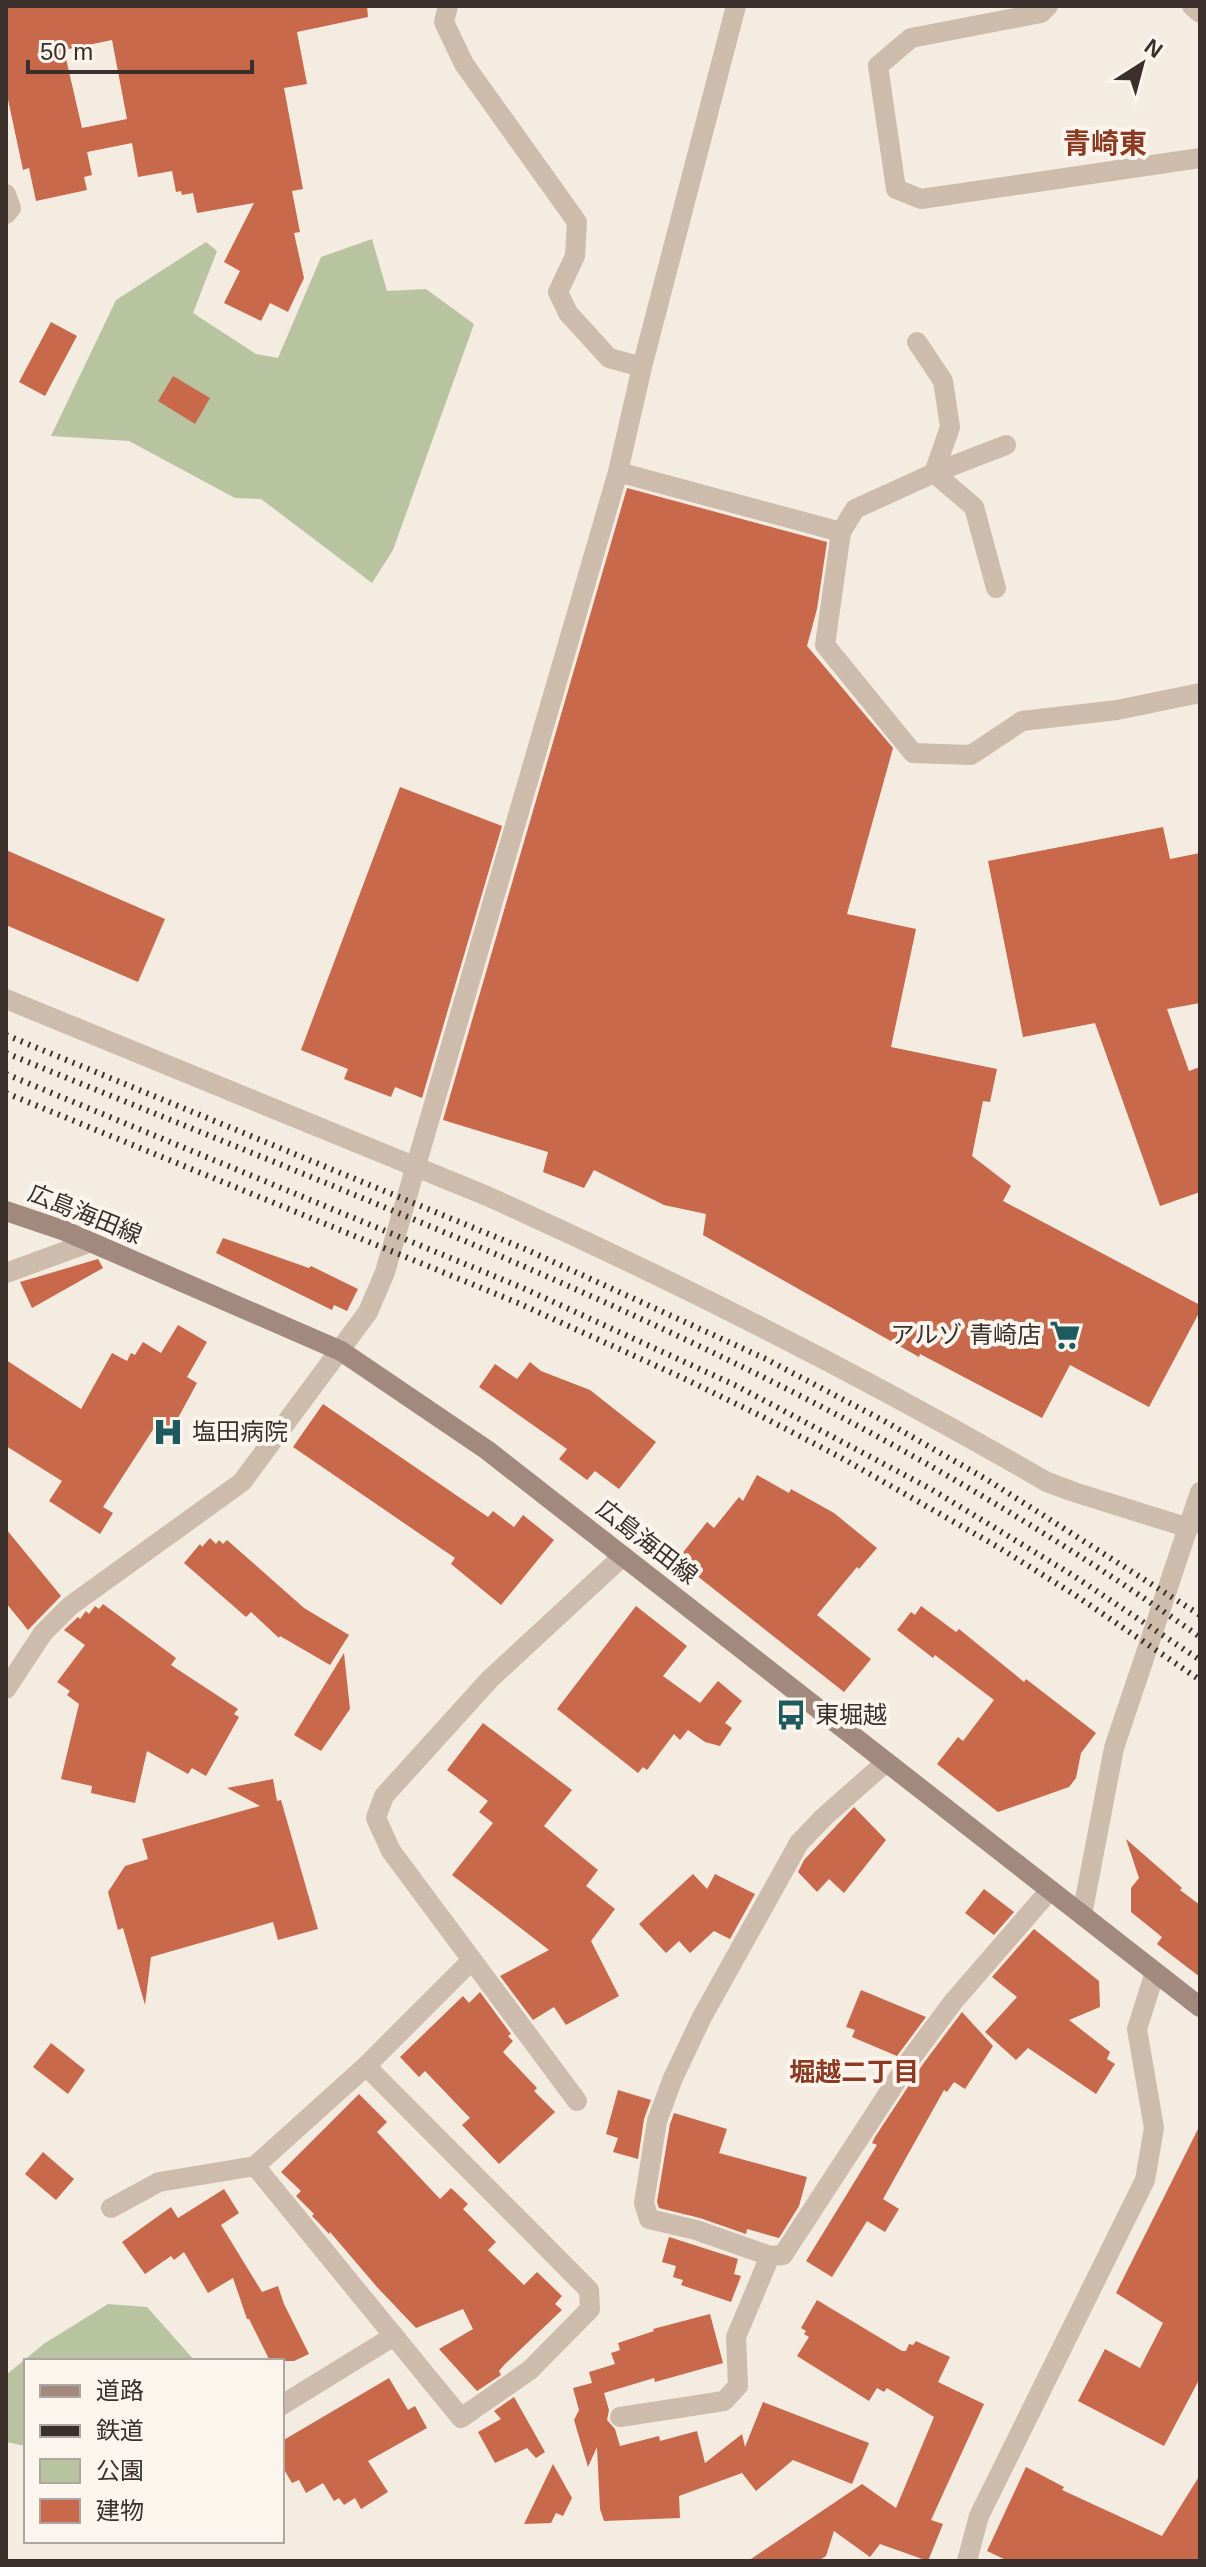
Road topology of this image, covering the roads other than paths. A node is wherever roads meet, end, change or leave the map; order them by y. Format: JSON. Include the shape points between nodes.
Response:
{"nodes":[{"id":1,"x":448,"y":6,"type":"edge"},
{"id":2,"x":736,"y":6,"type":"edge"},
{"id":3,"x":1048,"y":6,"type":"edge"},
{"id":4,"x":1192,"y":6,"type":"edge"},
{"id":5,"x":1200,"y":13,"type":"edge"},
{"id":6,"x":1200,"y":158,"type":"edge"},
{"id":7,"x":6,"y":194,"type":"edge"},
{"id":8,"x":6,"y":214,"type":"edge"},
{"id":9,"x":917,"y":342,"type":"dead end"},
{"id":10,"x":642,"y":367,"type":"junction"},
{"id":11,"x":1006,"y":445,"type":"dead end"},
{"id":12,"x":618,"y":472,"type":"junction"},
{"id":13,"x":934,"y":473,"type":"junction"},
{"id":14,"x":841,"y":532,"type":"junction"},
{"id":15,"x":996,"y":588,"type":"dead end"},
{"id":16,"x":1200,"y":693,"type":"edge"},
{"id":17,"x":6,"y":999,"type":"edge"},
{"id":18,"x":414,"y":1166,"type":"junction"},
{"id":19,"x":6,"y":1211,"type":"edge"},
{"id":20,"x":91,"y":1242,"type":"junction"},
{"id":21,"x":6,"y":1273,"type":"edge"},
{"id":22,"x":341,"y":1351,"type":"junction"},
{"id":23,"x":1200,"y":1492,"type":"edge"},
{"id":24,"x":1189,"y":1528,"type":"junction"},
{"id":25,"x":623,"y":1556,"type":"junction"},
{"id":26,"x":6,"y":1689,"type":"edge"},
{"id":27,"x":886,"y":1762,"type":"junction"},
{"id":28,"x":1050,"y":1890,"type":"junction"},
{"id":29,"x":1082,"y":1915,"type":"junction"},
{"id":30,"x":472,"y":1960,"type":"junction"},
{"id":31,"x":1155,"y":1972,"type":"junction"},
{"id":32,"x":1200,"y":2007,"type":"edge"},
{"id":33,"x":366,"y":2066,"type":"junction"},
{"id":34,"x":577,"y":2101,"type":"dead end"},
{"id":35,"x":255,"y":2166,"type":"junction"},
{"id":36,"x":111,"y":2208,"type":"dead end"},
{"id":37,"x":770,"y":2256,"type":"junction"},
{"id":38,"x":394,"y":2336,"type":"junction"},
{"id":39,"x":284,"y":2404,"type":"edge"},
{"id":40,"x":620,"y":2417,"type":"dead end"},
{"id":41,"x":967,"y":2561,"type":"edge"}],
"edges":[{"from":1,"to":10,"type":"street","via":[[444,22],[464,64],[577,222],[575,256],[558,292],[568,313],[609,358]]},
{"from":2,"to":10,"type":"street"},
{"from":3,"to":6,"type":"street","via":[[1041,13],[911,38],[878,66],[896,189],[921,199]]},
{"from":4,"to":5,"type":"street"},
{"from":7,"to":8,"type":"street","via":[[11,208]]},
{"from":9,"to":13,"type":"street","via":[[943,381],[950,427]]},
{"from":10,"to":12,"type":"street"},
{"from":11,"to":13,"type":"street"},
{"from":12,"to":14,"type":"street"},
{"from":12,"to":18,"type":"street"},
{"from":13,"to":14,"type":"street","via":[[855,509]]},
{"from":13,"to":15,"type":"street","via":[[974,507]]},
{"from":14,"to":16,"type":"street","via":[[825,645],[913,753],[971,755],[1022,721]]},
{"from":17,"to":18,"type":"street"},
{"from":18,"to":22,"type":"street","via":[[385,1272],[368,1312]]},
{"from":18,"to":24,"type":"street","via":[[694,1294],[1047,1482]]},
{"from":19,"to":20,"type":"main road","name":"広島海田線"},
{"from":20,"to":21,"type":"street"},
{"from":20,"to":22,"type":"main road","name":"広島海田線"},
{"from":22,"to":25,"type":"main road","name":"広島海田線","via":[[487,1450]]},
{"from":22,"to":26,"type":"street","via":[[242,1482],[70,1606],[43,1633]]},
{"from":23,"to":24,"type":"street"},
{"from":24,"to":29,"type":"street","via":[[1114,1748]]},
{"from":25,"to":27,"type":"main road","name":"広島海田線"},
{"from":25,"to":30,"type":"street","via":[[490,1679],[384,1796],[376,1818],[391,1851]]},
{"from":27,"to":28,"type":"main road","name":"広島海田線"},
{"from":27,"to":37,"type":"street","via":[[799,1843],[702,2017],[657,2121],[644,2203],[649,2219]]},
{"from":28,"to":29,"type":"main road","name":"広島海田線"},
{"from":28,"to":37,"type":"street","via":[[920,2046],[783,2255]]},
{"from":29,"to":31,"type":"main road","name":"広島海田線"},
{"from":30,"to":33,"type":"street"},
{"from":30,"to":34,"type":"street"},
{"from":31,"to":32,"type":"main road","name":"広島海田線"},
{"from":31,"to":41,"type":"street","via":[[1137,2029],[1154,2128],[1145,2180],[979,2516]]},
{"from":33,"to":35,"type":"street"},
{"from":33,"to":38,"type":"street","via":[[589,2290],[590,2309],[580,2320],[530,2370],[461,2418]]},
{"from":35,"to":36,"type":"street","via":[[159,2182]]},
{"from":35,"to":38,"type":"street"},
{"from":37,"to":40,"type":"street","via":[[736,2337],[738,2386],[724,2401]]},
{"from":38,"to":39,"type":"street"}]}
